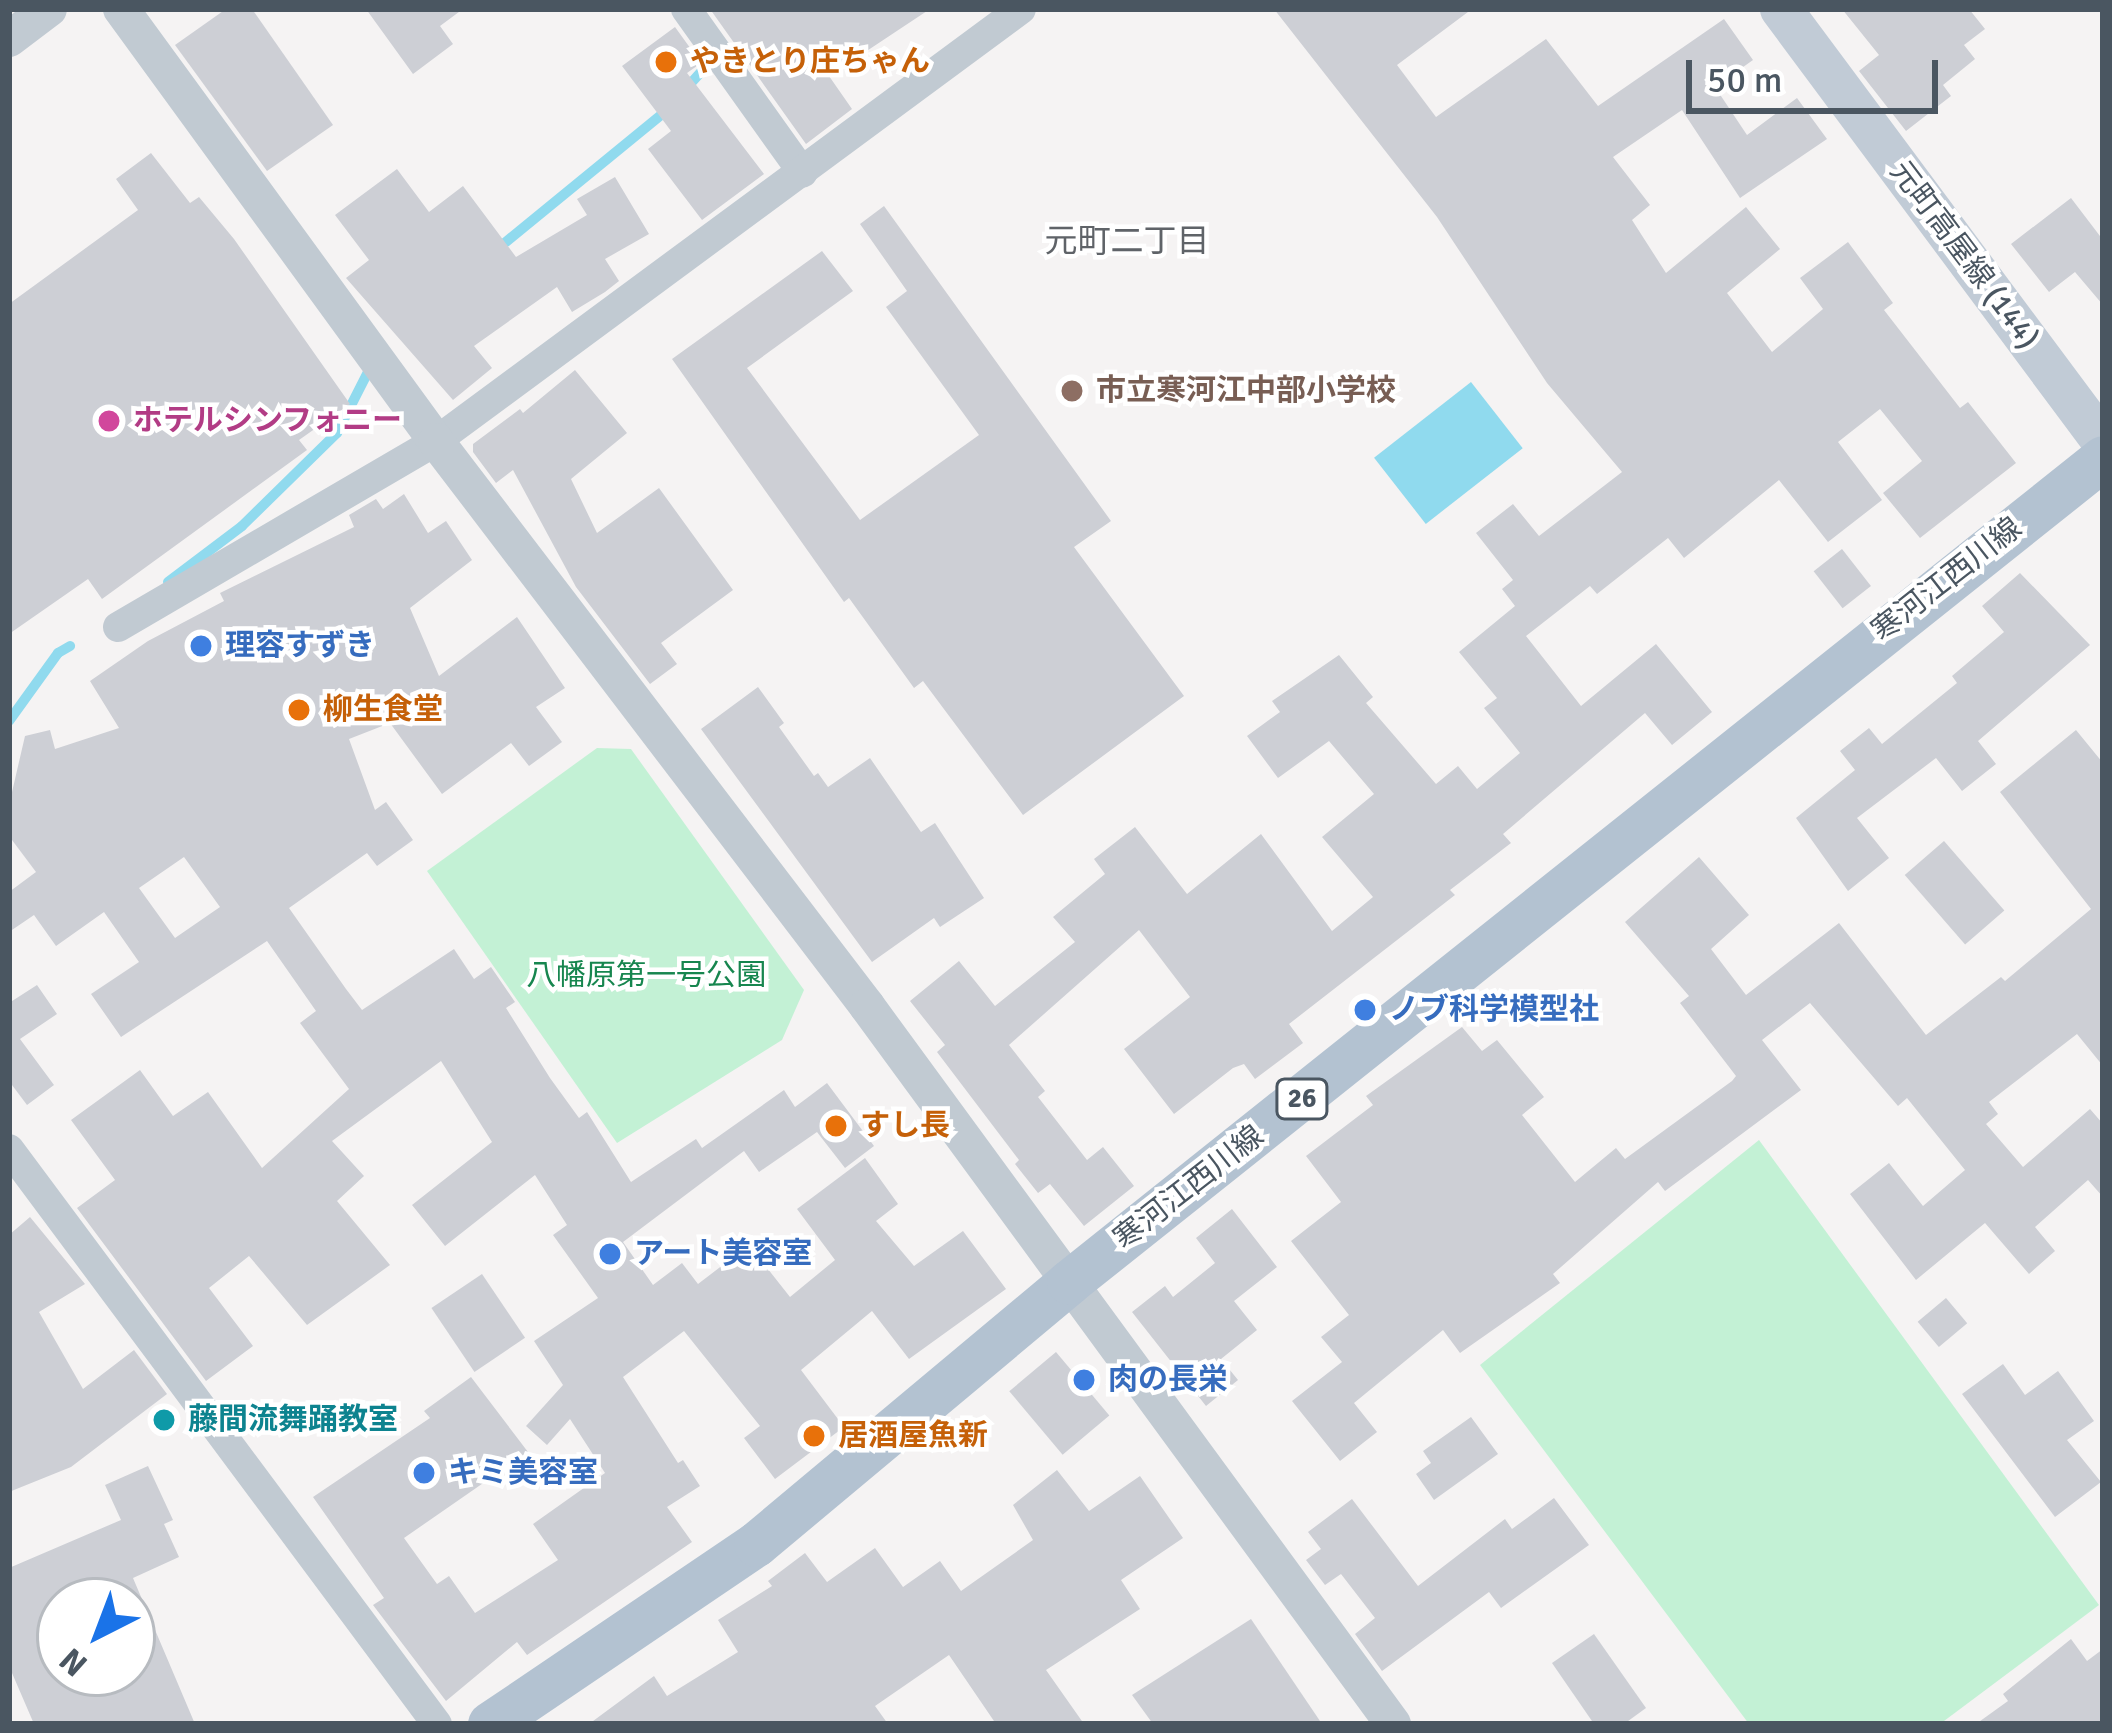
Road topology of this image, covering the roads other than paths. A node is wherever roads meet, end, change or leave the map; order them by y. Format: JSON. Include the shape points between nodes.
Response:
{"nodes":[{"id":1,"x":49,"y":9,"type":"edge"},
{"id":2,"x":121,"y":9,"type":"edge"},
{"id":3,"x":686,"y":9,"type":"edge"},
{"id":4,"x":1021,"y":9,"type":"edge"},
{"id":5,"x":1781,"y":9,"type":"edge"},
{"id":6,"x":9,"y":38,"type":"edge"},
{"id":7,"x":803,"y":173,"type":"junction"},
{"id":8,"x":436,"y":441,"type":"junction"},
{"id":9,"x":2103,"y":442,"type":"edge"},
{"id":10,"x":2103,"y":458,"type":"edge"},
{"id":11,"x":118,"y":627,"type":"dead end"},
{"id":12,"x":9,"y":1149,"type":"edge"},
{"id":13,"x":1069,"y":1282,"type":"junction"},
{"id":14,"x":437,"y":1724,"type":"edge"},
{"id":15,"x":490,"y":1724,"type":"edge"},
{"id":16,"x":1393,"y":1724,"type":"edge"}],
"edges":[{"from":1,"to":6,"type":"street"},
{"from":2,"to":8,"type":"street"},
{"from":3,"to":7,"type":"street"},
{"from":4,"to":7,"type":"street"},
{"from":5,"to":9,"type":"main road","name":"元町高屋線 (144)"},
{"from":7,"to":8,"type":"street"},
{"from":8,"to":11,"type":"street"},
{"from":8,"to":13,"type":"street"},
{"from":10,"to":13,"type":"main road","name":"寒河江西川線","number":"26"},
{"from":12,"to":14,"type":"street"},
{"from":13,"to":15,"type":"main road","name":"寒河江西川線","number":"26","via":[[756,1544]]},
{"from":13,"to":16,"type":"street"}]}
